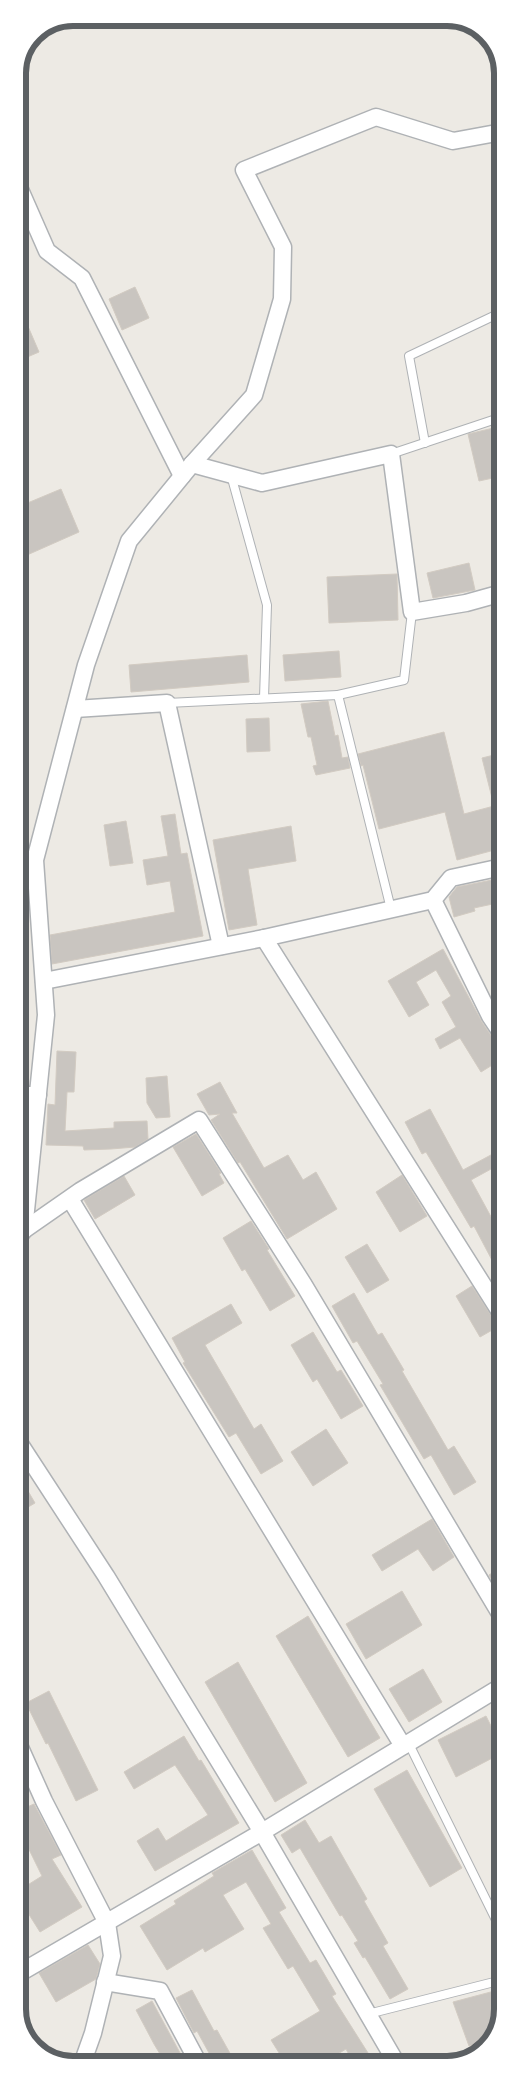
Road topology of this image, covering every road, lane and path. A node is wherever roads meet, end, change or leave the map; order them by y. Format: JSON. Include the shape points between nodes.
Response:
{"nodes":[{"id":1,"x":494,"y":133,"type":"edge"},
{"id":2,"x":26,"y":202,"type":"edge"},
{"id":3,"x":494,"y":316,"type":"edge"},
{"id":4,"x":494,"y":420,"type":"edge"},
{"id":5,"x":425,"y":443,"type":"junction"},
{"id":6,"x":391,"y":454,"type":"junction"},
{"id":7,"x":187,"y":470,"type":"junction"},
{"id":8,"x":231,"y":475,"type":"junction"},
{"id":9,"x":494,"y":595,"type":"edge"},
{"id":10,"x":412,"y":612,"type":"junction"},
{"id":11,"x":338,"y":695,"type":"junction"},
{"id":12,"x":264,"y":698,"type":"junction"},
{"id":13,"x":167,"y":703,"type":"junction"},
{"id":14,"x":75,"y":709,"type":"junction"},
{"id":15,"x":494,"y":869,"type":"edge"},
{"id":16,"x":432,"y":900,"type":"junction"},
{"id":17,"x":391,"y":909,"type":"junction"},
{"id":18,"x":264,"y":938,"type":"junction"},
{"id":19,"x":221,"y":946,"type":"junction"},
{"id":20,"x":44,"y":981,"type":"junction"},
{"id":21,"x":494,"y":1011,"type":"edge"},
{"id":22,"x":26,"y":1095,"type":"edge"},
{"id":23,"x":38,"y":1095,"type":"junction"},
{"id":24,"x":26,"y":1193,"type":"edge"},
{"id":25,"x":70,"y":1199,"type":"junction"},
{"id":26,"x":26,"y":1230,"type":"edge"},
{"id":27,"x":494,"y":1301,"type":"edge"},
{"id":28,"x":26,"y":1453,"type":"edge"},
{"id":29,"x":494,"y":1604,"type":"edge"},
{"id":30,"x":494,"y":1691,"type":"edge"},
{"id":31,"x":406,"y":1744,"type":"junction"},
{"id":32,"x":26,"y":1761,"type":"edge"},
{"id":33,"x":262,"y":1832,"type":"junction"},
{"id":34,"x":494,"y":1916,"type":"edge"},
{"id":35,"x":107,"y":1923,"type":"junction"},
{"id":36,"x":26,"y":1969,"type":"edge"},
{"id":37,"x":106,"y":1982,"type":"junction"},
{"id":38,"x":494,"y":1982,"type":"edge"},
{"id":39,"x":368,"y":2014,"type":"junction"},
{"id":40,"x":85,"y":2056,"type":"edge"},
{"id":41,"x":195,"y":2056,"type":"edge"},
{"id":42,"x":392,"y":2056,"type":"edge"}],
"edges":[{"from":1,"to":7,"type":"street","via":[[452,141],[376,117],[244,170],[283,247],[282,299],[254,395]]},
{"from":2,"to":7,"type":"street","via":[[47,251],[82,278]]},
{"from":3,"to":5,"type":"lane","via":[[409,356]]},
{"from":4,"to":5,"type":"lane"},
{"from":5,"to":6,"type":"lane"},
{"from":6,"to":8,"type":"street","via":[[262,483]]},
{"from":6,"to":10,"type":"street"},
{"from":7,"to":8,"type":"street"},
{"from":7,"to":14,"type":"street","via":[[129,541],[86,665]]},
{"from":8,"to":12,"type":"lane","via":[[267,605]]},
{"from":9,"to":10,"type":"street"},
{"from":10,"to":11,"type":"lane","via":[[404,680]]},
{"from":11,"to":12,"type":"lane"},
{"from":11,"to":17,"type":"lane"},
{"from":12,"to":13,"type":"lane"},
{"from":13,"to":14,"type":"street"},
{"from":13,"to":19,"type":"street"},
{"from":14,"to":20,"type":"street","via":[[35,860]]},
{"from":15,"to":16,"type":"street","via":[[451,878]]},
{"from":16,"to":17,"type":"street"},
{"from":16,"to":21,"type":"street"},
{"from":17,"to":18,"type":"street"},
{"from":18,"to":19,"type":"street"},
{"from":18,"to":27,"type":"street"},
{"from":19,"to":20,"type":"street"},
{"from":20,"to":23,"type":"street","via":[[46,1015]]},
{"from":22,"to":23,"type":"street"},
{"from":23,"to":24,"type":"street"},
{"from":25,"to":26,"type":"street"},
{"from":25,"to":29,"type":"street","via":[[200,1120],[304,1286]]},
{"from":25,"to":31,"type":"street"},
{"from":28,"to":33,"type":"street","via":[[106,1576]]},
{"from":30,"to":31,"type":"street"},
{"from":31,"to":33,"type":"street"},
{"from":31,"to":34,"type":"lane"},
{"from":32,"to":35,"type":"street"},
{"from":33,"to":35,"type":"street"},
{"from":33,"to":39,"type":"street"},
{"from":35,"to":36,"type":"street"},
{"from":35,"to":37,"type":"street","via":[[112,1956]]},
{"from":37,"to":40,"type":"street"},
{"from":37,"to":41,"type":"street","via":[[160,1991]]},
{"from":38,"to":39,"type":"lane"},
{"from":39,"to":42,"type":"street"}]}
